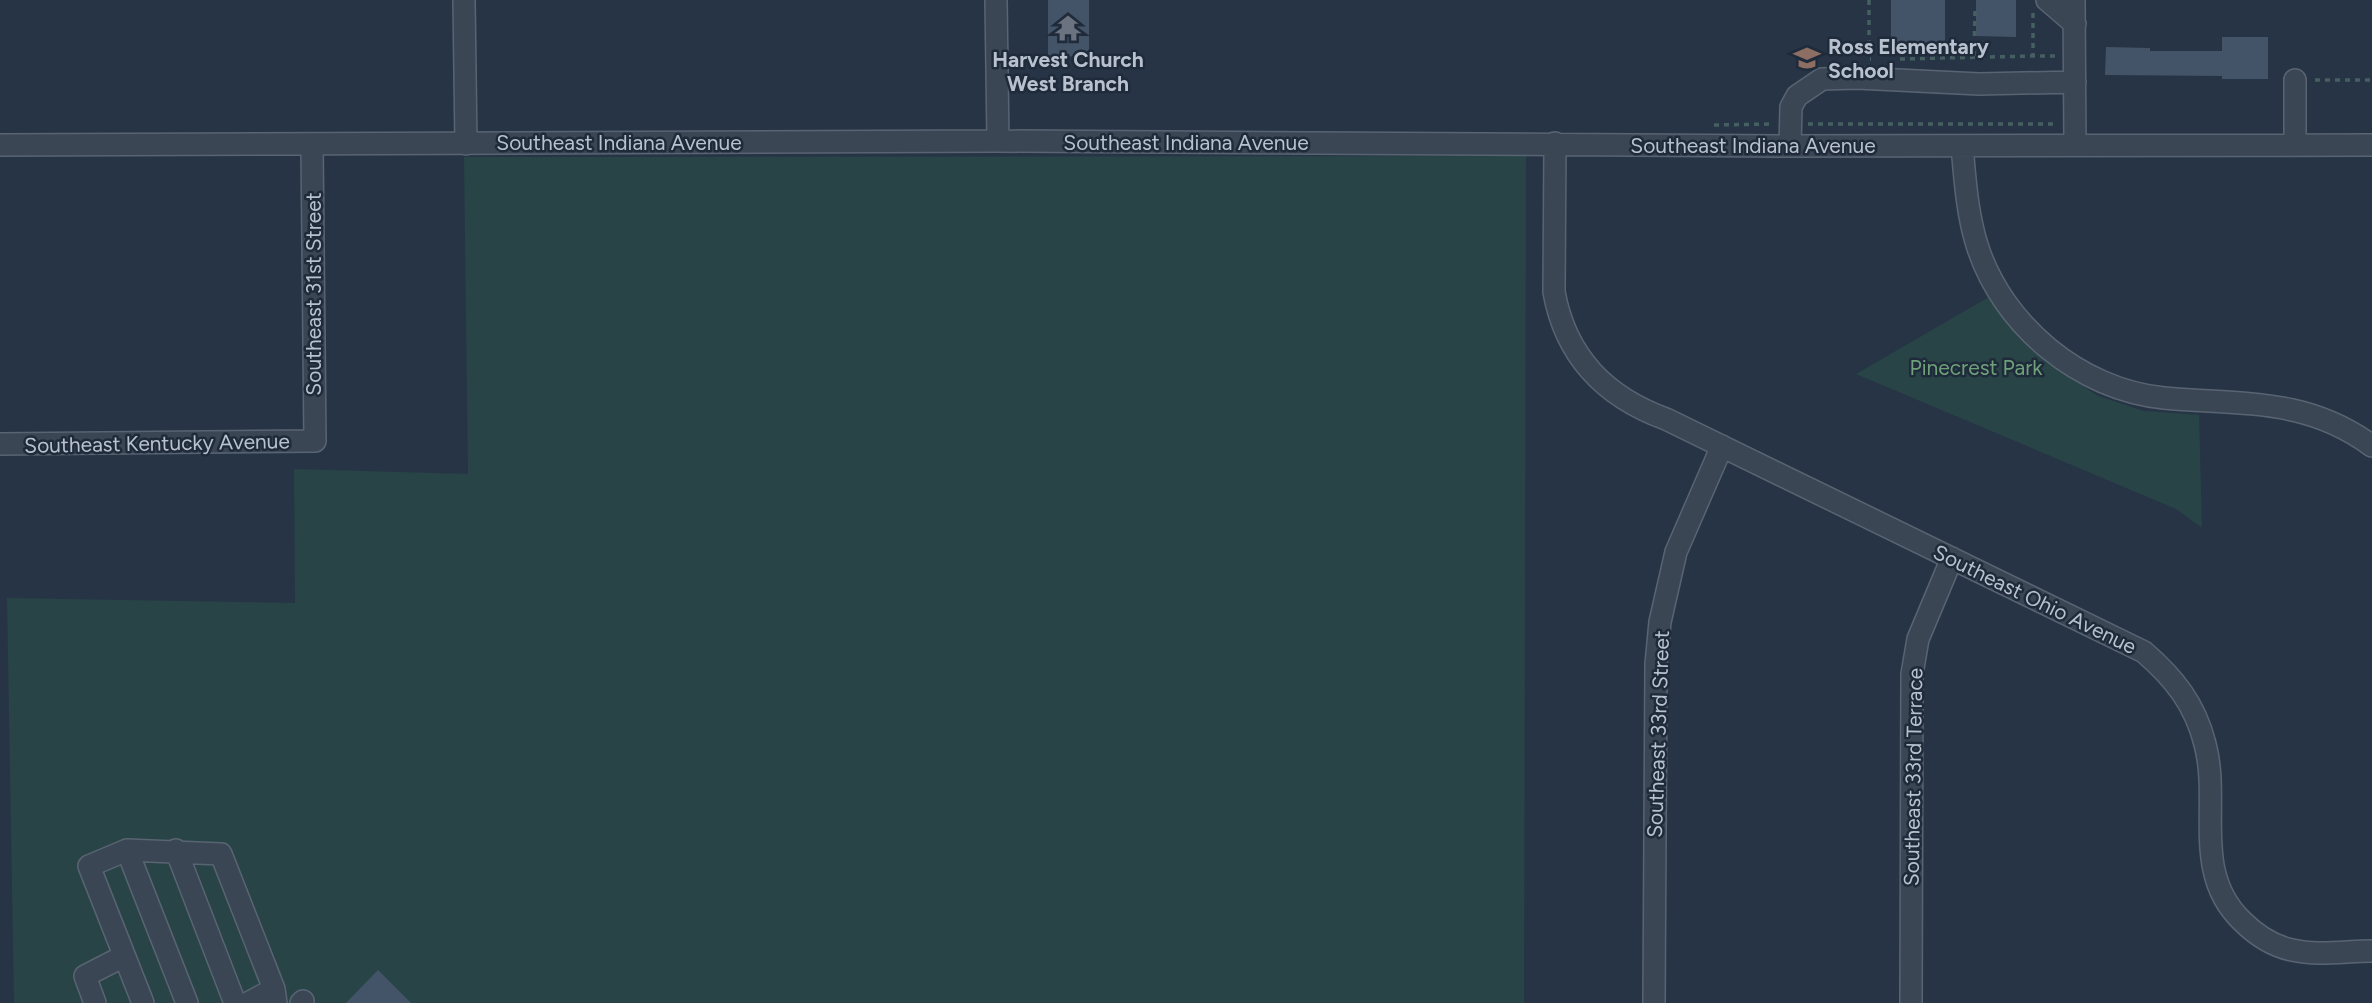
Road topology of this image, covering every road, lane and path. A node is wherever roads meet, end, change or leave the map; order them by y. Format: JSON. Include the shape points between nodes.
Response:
{"nodes":[{"id":1,"x":464,"y":0,"type":"edge"},
{"id":2,"x":996,"y":0,"type":"edge"},
{"id":3,"x":1869,"y":0,"type":"edge"},
{"id":4,"x":2074,"y":0,"type":"edge"},
{"id":5,"x":2040,"y":6,"type":"edge"},
{"id":6,"x":1975,"y":9,"type":"dead end"},
{"id":7,"x":2075,"y":24,"type":"junction"},
{"id":8,"x":2063,"y":55,"type":"dead end"},
{"id":9,"x":1974,"y":56,"type":"junction"},
{"id":10,"x":2033,"y":56,"type":"junction"},
{"id":11,"x":1881,"y":59,"type":"dead end"},
{"id":12,"x":1894,"y":59,"type":"dead end"},
{"id":13,"x":2295,"y":80,"type":"joint"},
{"id":14,"x":2372,"y":80,"type":"edge"},
{"id":15,"x":2076,"y":82,"type":"junction"},
{"id":16,"x":998,"y":141,"type":"junction"},
{"id":17,"x":1555,"y":143,"type":"junction"},
{"id":18,"x":466,"y":144,"type":"junction"},
{"id":19,"x":0,"y":145,"type":"edge"},
{"id":20,"x":2076,"y":145,"type":"junction"},
{"id":21,"x":2295,"y":145,"type":"junction"},
{"id":22,"x":2372,"y":145,"type":"edge"},
{"id":23,"x":313,"y":146,"type":"junction"},
{"id":24,"x":1790,"y":146,"type":"junction"},
{"id":25,"x":1962,"y":146,"type":"junction"},
{"id":26,"x":314,"y":442,"type":"joint"},
{"id":27,"x":0,"y":444,"type":"edge"},
{"id":28,"x":1722,"y":446,"type":"junction"},
{"id":29,"x":2372,"y":446,"type":"edge"},
{"id":30,"x":1952,"y":558,"type":"junction"},
{"id":31,"x":127,"y":850,"type":"junction"},
{"id":32,"x":176,"y":850,"type":"junction"},
{"id":33,"x":2372,"y":951,"type":"edge"},
{"id":34,"x":124,"y":956,"type":"junction"},
{"id":35,"x":275,"y":996,"type":"edge"},
{"id":36,"x":95,"y":1003,"type":"edge"},
{"id":37,"x":143,"y":1003,"type":"edge"},
{"id":38,"x":187,"y":1003,"type":"edge"},
{"id":39,"x":235,"y":1003,"type":"edge"},
{"id":40,"x":248,"y":1003,"type":"edge"},
{"id":41,"x":1654,"y":1003,"type":"edge"},
{"id":42,"x":1911,"y":1003,"type":"edge"}],
"edges":[{"from":1,"to":18,"type":"street"},
{"from":2,"to":16,"type":"street"},
{"from":3,"to":11,"type":"path","via":[[1869,59]]},
{"from":4,"to":7,"type":"street"},
{"from":5,"to":7,"type":"street"},
{"from":5,"to":10,"type":"path"},
{"from":6,"to":9,"type":"path"},
{"from":7,"to":15,"type":"street"},
{"from":8,"to":10,"type":"path"},
{"from":9,"to":10,"type":"path"},
{"from":9,"to":12,"type":"path"},
{"from":13,"to":14,"type":"path"},
{"from":13,"to":21,"type":"street"},
{"from":15,"to":20,"type":"street"},
{"from":15,"to":24,"type":"street","via":[[1822,79],[1797,96],[1791,107]]},
{"from":16,"to":17,"type":"street","name":"Southeast Indiana Avenue"},
{"from":16,"to":18,"type":"street","name":"Southeast Indiana Avenue"},
{"from":17,"to":24,"type":"street","name":"Southeast Indiana Avenue"},
{"from":17,"to":28,"type":"street","via":[[1554,292],[1571,344],[1599,380],[1621,398]]},
{"from":18,"to":23,"type":"street","name":"Southeast Indiana Avenue"},
{"from":19,"to":23,"type":"street","name":"Southeast Indiana Avenue"},
{"from":20,"to":21,"type":"street","name":"Southeast Indiana Avenue"},
{"from":20,"to":25,"type":"street","name":"Southeast Indiana Avenue"},
{"from":21,"to":22,"type":"street","name":"Southeast Indiana Avenue"},
{"from":23,"to":26,"type":"street","name":"Southeast 31st Street"},
{"from":24,"to":25,"type":"street","name":"Southeast Indiana Avenue"},
{"from":25,"to":29,"type":"street","via":[[1970,219],[1990,276],[2006,304],[2051,351],[2088,374],[2129,391],[2161,398],[2290,408],[2322,418]]},
{"from":26,"to":27,"type":"street","name":"Southeast Kentucky Avenue"},
{"from":28,"to":30,"type":"street","name":"Southeast Ohio Avenue"},
{"from":28,"to":41,"type":"street","name":"Southeast 33rd Street","via":[[1676,552],[1660,622]]},
{"from":30,"to":33,"type":"street","name":"Southeast Ohio Avenue","via":[[2132,645],[2181,689],[2206,747],[2214,876],[2233,913],[2251,931],[2292,950]]},
{"from":30,"to":42,"type":"street","name":"Southeast 33rd Terrace","via":[[1918,639],[1912,674]]},
{"from":31,"to":32,"type":"street"},
{"from":31,"to":34,"type":"street","via":[[89,866]]},
{"from":31,"to":38,"type":"street"},
{"from":32,"to":35,"type":"street","via":[[221,854]]},
{"from":32,"to":39,"type":"street"},
{"from":34,"to":36,"type":"street","via":[[85,976]]},
{"from":34,"to":37,"type":"street"},
{"from":35,"to":40,"type":"street"}]}
